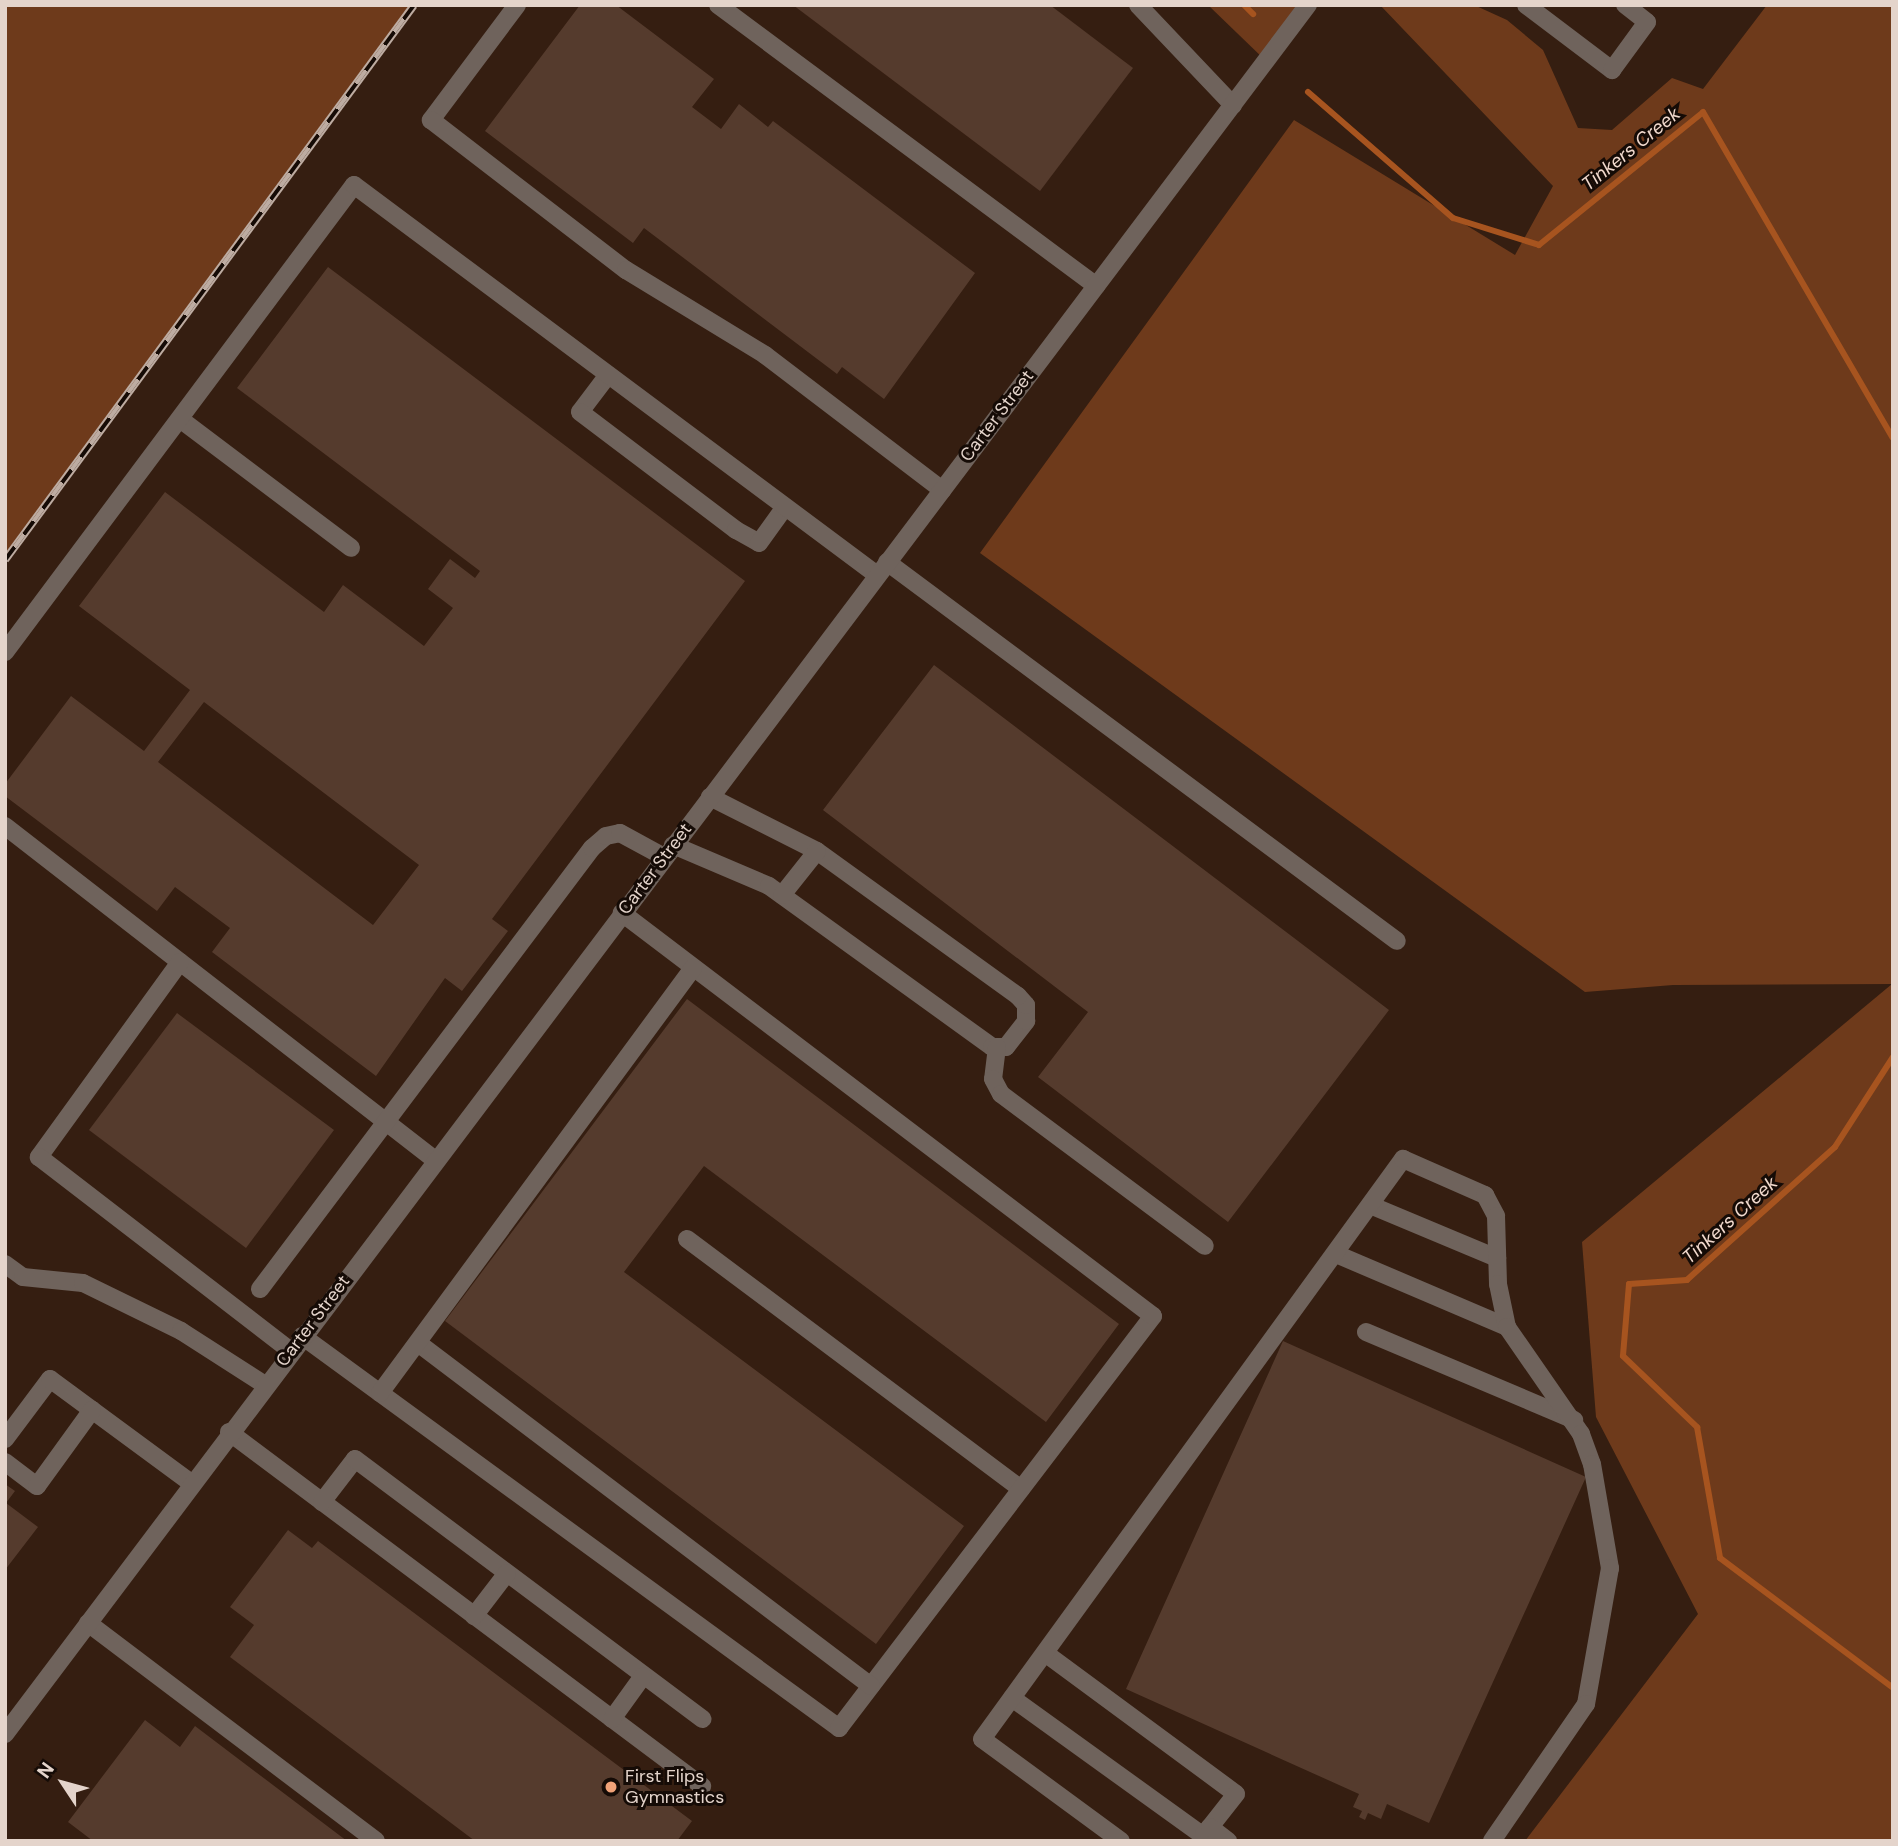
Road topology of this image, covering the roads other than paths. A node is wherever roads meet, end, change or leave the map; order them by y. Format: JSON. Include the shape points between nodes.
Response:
{"nodes":[{"id":1,"x":517,"y":5,"type":"edge"},
{"id":2,"x":718,"y":5,"type":"edge"},
{"id":3,"x":1138,"y":5,"type":"edge"},
{"id":4,"x":1308,"y":5,"type":"edge"},
{"id":5,"x":1526,"y":5,"type":"edge"},
{"id":6,"x":1625,"y":5,"type":"edge"},
{"id":7,"x":1233,"y":105,"type":"junction"},
{"id":8,"x":1096,"y":286,"type":"junction"},
{"id":9,"x":608,"y":375,"type":"junction"},
{"id":10,"x":180,"y":419,"type":"junction"},
{"id":11,"x":942,"y":490,"type":"junction"},
{"id":12,"x":785,"y":507,"type":"junction"},
{"id":13,"x":351,"y":548,"type":"dead end"},
{"id":14,"x":882,"y":569,"type":"junction"},
{"id":15,"x":5,"y":652,"type":"edge"},
{"id":16,"x":710,"y":797,"type":"junction"},
{"id":17,"x":5,"y":826,"type":"edge"},
{"id":18,"x":668,"y":851,"type":"junction"},
{"id":19,"x":817,"y":851,"type":"junction"},
{"id":20,"x":782,"y":895,"type":"junction"},
{"id":21,"x":621,"y":913,"type":"junction"},
{"id":22,"x":1397,"y":941,"type":"dead end"},
{"id":23,"x":180,"y":962,"type":"junction"},
{"id":24,"x":694,"y":968,"type":"junction"},
{"id":25,"x":997,"y":1047,"type":"junction"},
{"id":26,"x":385,"y":1121,"type":"junction"},
{"id":27,"x":435,"y":1160,"type":"junction"},
{"id":28,"x":1370,"y":1205,"type":"junction"},
{"id":29,"x":687,"y":1239,"type":"dead end"},
{"id":30,"x":1205,"y":1245,"type":"dead end"},
{"id":31,"x":1336,"y":1254,"type":"junction"},
{"id":32,"x":1497,"y":1258,"type":"junction"},
{"id":33,"x":5,"y":1264,"type":"edge"},
{"id":34,"x":260,"y":1289,"type":"dead end"},
{"id":35,"x":1507,"y":1327,"type":"junction"},
{"id":36,"x":1366,"y":1332,"type":"dead end"},
{"id":37,"x":296,"y":1343,"type":"junction"},
{"id":38,"x":418,"y":1343,"type":"junction"},
{"id":39,"x":265,"y":1385,"type":"junction"},
{"id":40,"x":380,"y":1394,"type":"junction"},
{"id":41,"x":92,"y":1410,"type":"junction"},
{"id":42,"x":1574,"y":1420,"type":"junction"},
{"id":43,"x":229,"y":1433,"type":"junction"},
{"id":44,"x":5,"y":1439,"type":"edge"},
{"id":45,"x":5,"y":1462,"type":"edge"},
{"id":46,"x":191,"y":1483,"type":"junction"},
{"id":47,"x":1021,"y":1489,"type":"junction"},
{"id":48,"x":322,"y":1502,"type":"junction"},
{"id":49,"x":506,"y":1573,"type":"junction"},
{"id":50,"x":474,"y":1616,"type":"junction"},
{"id":51,"x":88,"y":1623,"type":"junction"},
{"id":52,"x":1045,"y":1653,"type":"junction"},
{"id":53,"x":643,"y":1676,"type":"junction"},
{"id":54,"x":872,"y":1686,"type":"junction"},
{"id":55,"x":1012,"y":1698,"type":"junction"},
{"id":56,"x":612,"y":1719,"type":"junction"},
{"id":57,"x":702,"y":1719,"type":"dead end"},
{"id":58,"x":5,"y":1734,"type":"edge"},
{"id":59,"x":702,"y":1786,"type":"dead end"},
{"id":60,"x":1204,"y":1835,"type":"edge"},
{"id":61,"x":376,"y":1841,"type":"edge"},
{"id":62,"x":1121,"y":1841,"type":"edge"},
{"id":63,"x":1228,"y":1841,"type":"edge"},
{"id":64,"x":1492,"y":1841,"type":"edge"}],
"edges":[{"from":1,"to":11,"type":"street","via":[[431,120],[626,270],[765,355]]},
{"from":2,"to":8,"type":"street"},
{"from":3,"to":7,"type":"street"},
{"from":4,"to":7,"type":"street","name":"Carter Street"},
{"from":5,"to":6,"type":"street","via":[[1612,70],[1647,22]]},
{"from":7,"to":8,"type":"street","name":"Carter Street"},
{"from":8,"to":11,"type":"street","name":"Carter Street"},
{"from":9,"to":10,"type":"street","via":[[354,185]]},
{"from":9,"to":12,"type":"street"},
{"from":9,"to":12,"type":"street","via":[[580,412],[736,530],[758,543]]},
{"from":10,"to":13,"type":"street"},
{"from":10,"to":15,"type":"street"},
{"from":11,"to":14,"type":"street","name":"Carter Street"},
{"from":12,"to":14,"type":"street"},
{"from":14,"to":16,"type":"street","name":"Carter Street"},
{"from":14,"to":22,"type":"street"},
{"from":16,"to":18,"type":"street","name":"Carter Street"},
{"from":16,"to":19,"type":"street"},
{"from":17,"to":23,"type":"street"},
{"from":18,"to":20,"type":"street"},
{"from":18,"to":21,"type":"street","name":"Carter Street"},
{"from":18,"to":26,"type":"street","via":[[620,833],[592,848]]},
{"from":19,"to":20,"type":"street"},
{"from":19,"to":25,"type":"street","via":[[1026,1006],[1026,1021],[1006,1047]]},
{"from":20,"to":25,"type":"street"},
{"from":21,"to":24,"type":"street"},
{"from":21,"to":27,"type":"street","name":"Carter Street"},
{"from":23,"to":26,"type":"street"},
{"from":23,"to":37,"type":"street","via":[[39,1157]]},
{"from":24,"to":38,"type":"street"},
{"from":24,"to":47,"type":"street","via":[[1153,1316]]},
{"from":25,"to":30,"type":"street","via":[[993,1079],[1001,1094]]},
{"from":26,"to":27,"type":"street"},
{"from":26,"to":34,"type":"street"},
{"from":27,"to":37,"type":"street","name":"Carter Street"},
{"from":28,"to":31,"type":"street"},
{"from":28,"to":32,"type":"street"},
{"from":28,"to":32,"type":"street","via":[[1403,1159],[1485,1195],[1496,1216]]},
{"from":29,"to":47,"type":"street"},
{"from":31,"to":35,"type":"street"},
{"from":31,"to":52,"type":"street"},
{"from":32,"to":35,"type":"street"},
{"from":33,"to":39,"type":"street","via":[[23,1276],[83,1283],[181,1331]]},
{"from":35,"to":42,"type":"street"},
{"from":36,"to":42,"type":"street"},
{"from":37,"to":39,"type":"street","name":"Carter Street"},
{"from":37,"to":40,"type":"street"},
{"from":38,"to":40,"type":"street"},
{"from":38,"to":54,"type":"street"},
{"from":39,"to":43,"type":"street","name":"Carter Street"},
{"from":40,"to":54,"type":"street","via":[[839,1728]]},
{"from":41,"to":44,"type":"street","via":[[50,1379]]},
{"from":41,"to":45,"type":"street","via":[[37,1486]]},
{"from":41,"to":46,"type":"street"},
{"from":42,"to":64,"type":"street","via":[[1592,1464],[1610,1568],[1586,1704]]},
{"from":43,"to":46,"type":"street","name":"Carter Street"},
{"from":43,"to":48,"type":"street"},
{"from":46,"to":51,"type":"street","name":"Carter Street"},
{"from":47,"to":54,"type":"street"},
{"from":48,"to":49,"type":"street","via":[[355,1460]]},
{"from":48,"to":50,"type":"street"},
{"from":49,"to":50,"type":"street"},
{"from":49,"to":53,"type":"street"},
{"from":50,"to":56,"type":"street"},
{"from":51,"to":58,"type":"street","name":"Carter Street"},
{"from":51,"to":61,"type":"street"},
{"from":52,"to":55,"type":"street"},
{"from":52,"to":60,"type":"street","via":[[1236,1794]]},
{"from":53,"to":56,"type":"street"},
{"from":53,"to":57,"type":"street"},
{"from":55,"to":60,"type":"street"},
{"from":55,"to":62,"type":"street","via":[[982,1739]]},
{"from":56,"to":59,"type":"street"},
{"from":60,"to":63,"type":"street"}]}
